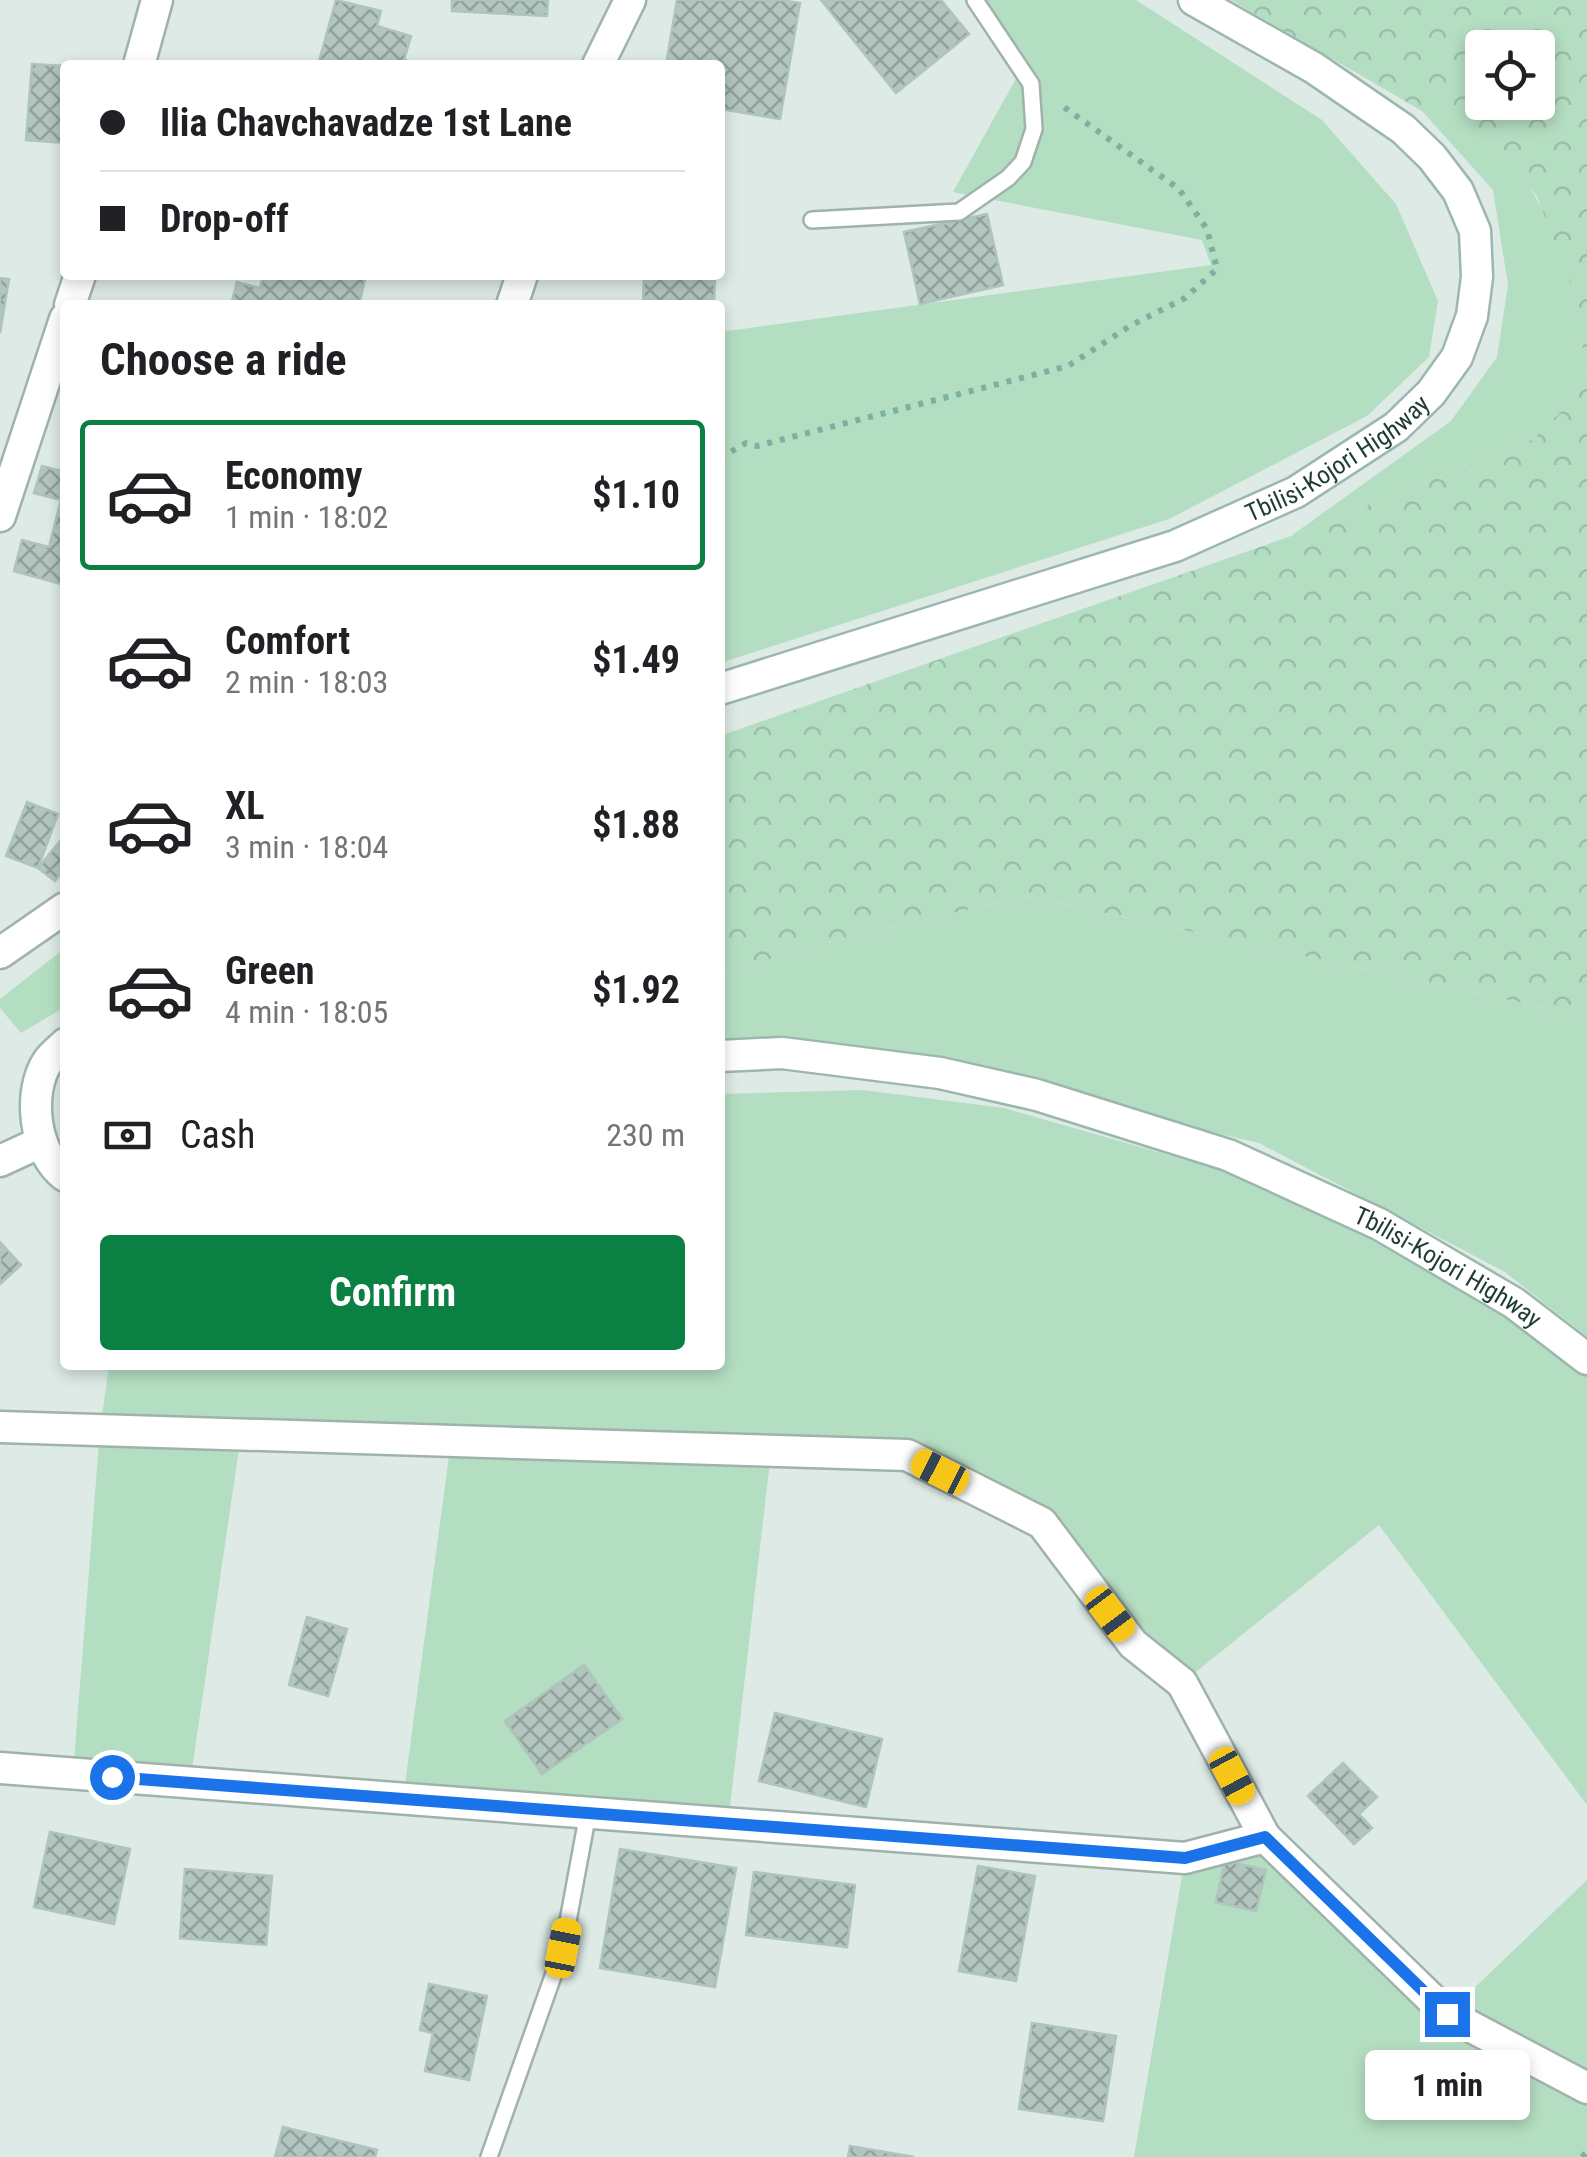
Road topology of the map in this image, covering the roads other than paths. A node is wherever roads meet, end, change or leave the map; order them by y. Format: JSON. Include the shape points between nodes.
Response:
{"nodes":[{"id":1,"x":157,"y":0,"type":"edge"},
{"id":2,"x":630,"y":0,"type":"edge"},
{"id":3,"x":975,"y":0,"type":"edge"},
{"id":4,"x":1194,"y":0,"type":"edge"},
{"id":5,"x":141,"y":60,"type":"edge"},
{"id":6,"x":600,"y":60,"type":"edge"},
{"id":7,"x":812,"y":220,"type":"dead end"},
{"id":8,"x":60,"y":335,"type":"edge"},
{"id":9,"x":0,"y":516,"type":"edge"},
{"id":10,"x":725,"y":687,"type":"edge"},
{"id":11,"x":60,"y":911,"type":"edge"},
{"id":12,"x":0,"y":953,"type":"edge"},
{"id":13,"x":60,"y":1049,"type":"edge"},
{"id":14,"x":725,"y":1056,"type":"edge"},
{"id":15,"x":41,"y":1142,"type":"junction"},
{"id":16,"x":0,"y":1161,"type":"edge"},
{"id":17,"x":60,"y":1172,"type":"edge"},
{"id":18,"x":1587,"y":1358,"type":"edge"},
{"id":19,"x":0,"y":1427,"type":"edge"},
{"id":20,"x":0,"y":1768,"type":"edge"},
{"id":21,"x":588,"y":1813,"type":"junction"},
{"id":22,"x":1265,"y":1837,"type":"junction"},
{"id":23,"x":1587,"y":2088,"type":"edge"},
{"id":24,"x":489,"y":2157,"type":"edge"}],
"edges":[{"from":1,"to":5,"type":"street"},
{"from":2,"to":6,"type":"street"},
{"from":3,"to":7,"type":"lane","via":[[1031,84],[1034,130],[1023,162],[959,212]]},
{"from":4,"to":10,"type":"street","name":"Tbilisi-Kojori Highway","via":[[1314,68],[1402,130],[1458,191],[1475,232],[1477,277],[1457,357],[1396,427],[1296,492],[1174,546]]},
{"from":8,"to":9,"type":"street"},
{"from":11,"to":12,"type":"street"},
{"from":13,"to":15,"type":"street","via":[[35,1092]]},
{"from":14,"to":18,"type":"street","name":"Tbilisi-Kojori Highway","via":[[782,1053],[940,1074],[1037,1096],[1228,1155],[1379,1224],[1514,1303]]},
{"from":15,"to":16,"type":"street"},
{"from":15,"to":17,"type":"street"},
{"from":19,"to":22,"type":"street","via":[[907,1455],[1042,1523],[1133,1644],[1182,1683]]},
{"from":20,"to":21,"type":"street"},
{"from":21,"to":22,"type":"street","via":[[1185,1858]]},
{"from":21,"to":24,"type":"lane","via":[[563,1948]]},
{"from":22,"to":23,"type":"street","via":[[1447,2014]]}]}
